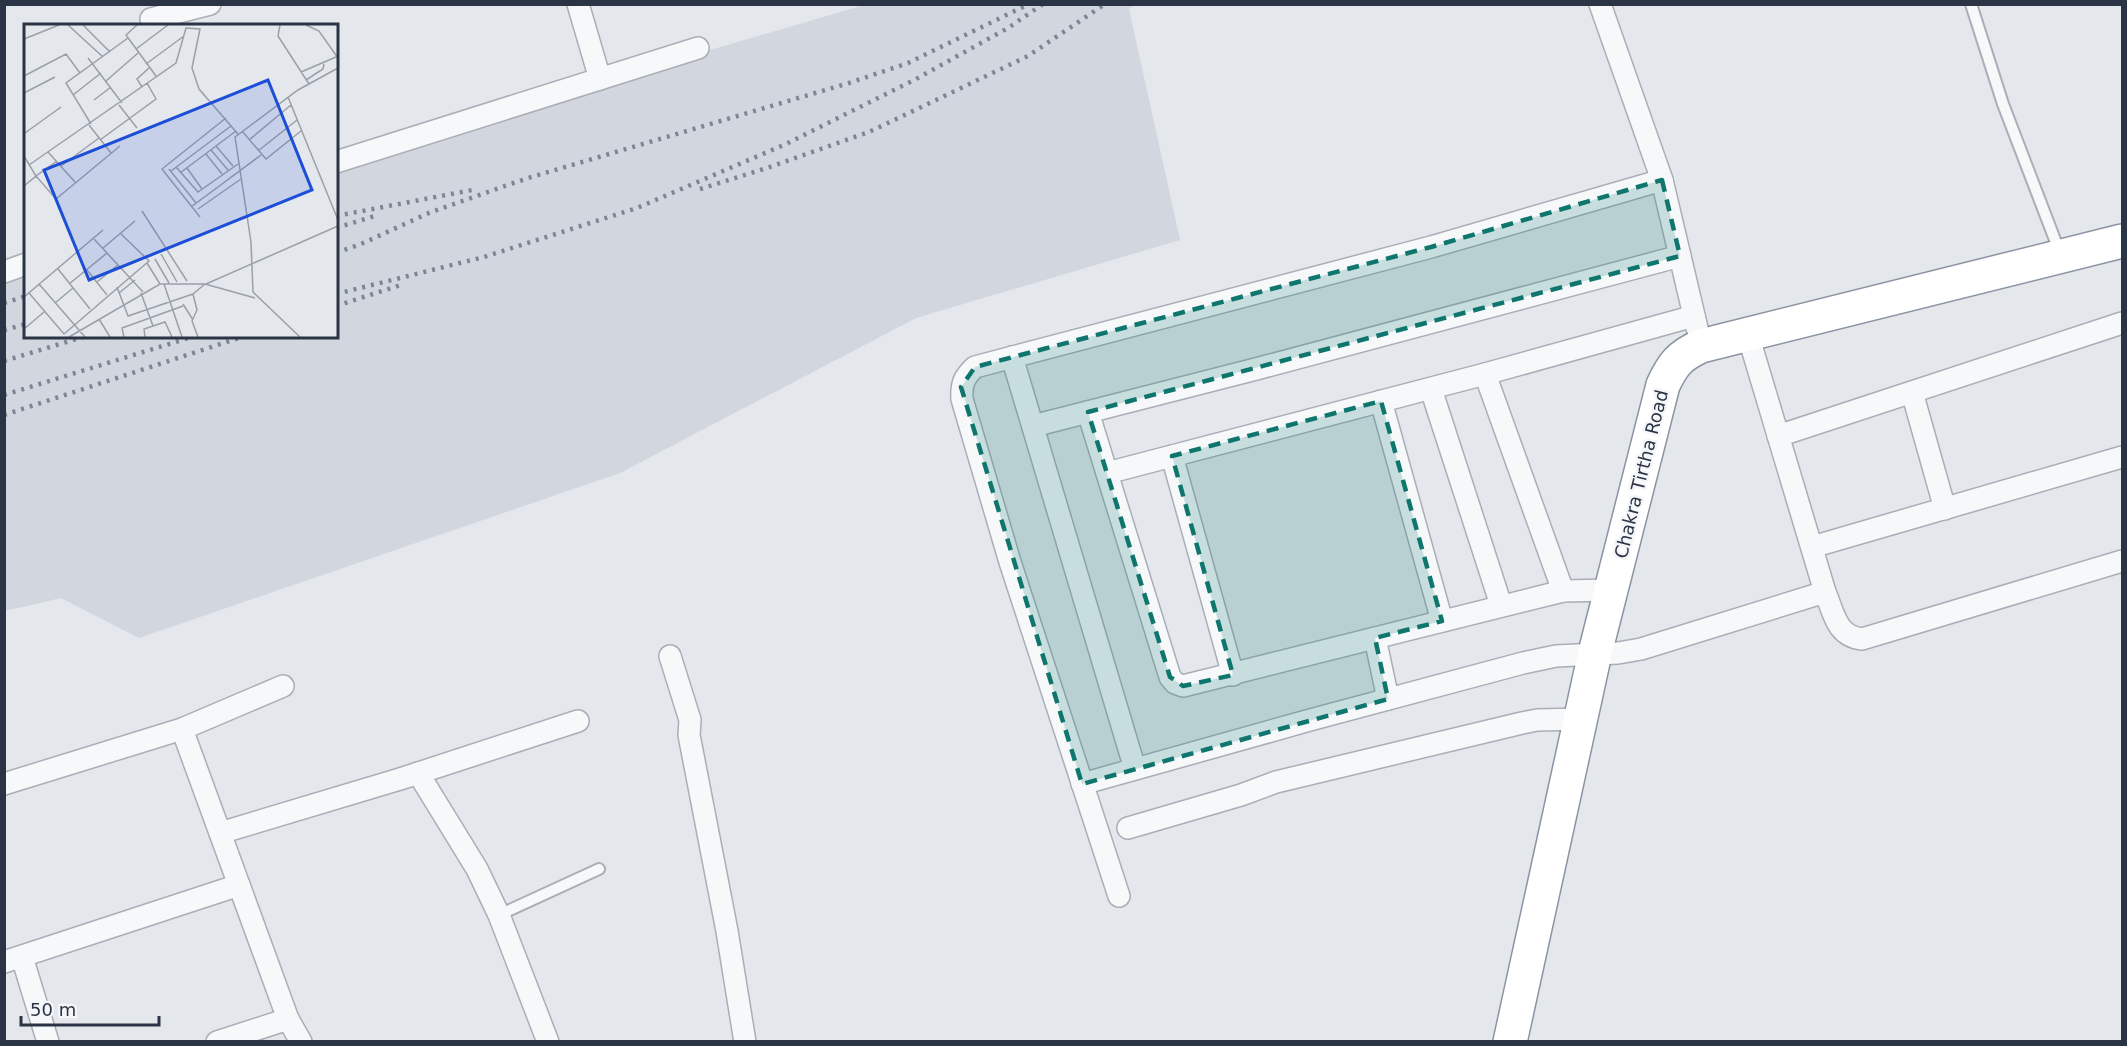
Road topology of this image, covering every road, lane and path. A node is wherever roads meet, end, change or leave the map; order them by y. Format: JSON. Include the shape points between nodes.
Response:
{"nodes":[{"id":1,"x":210,"y":4,"type":"edge"},
{"id":2,"x":579,"y":4,"type":"edge"},
{"id":3,"x":1600,"y":4,"type":"edge"},
{"id":4,"x":1971,"y":4,"type":"edge"},
{"id":5,"x":150,"y":16,"type":"edge"},
{"id":6,"x":698,"y":48,"type":"dead end"},
{"id":7,"x":600,"y":80,"type":"junction"},
{"id":8,"x":338,"y":161,"type":"edge"},
{"id":9,"x":1662,"y":180,"type":"junction"},
{"id":10,"x":2122,"y":241,"type":"edge"},
{"id":11,"x":1680,"y":256,"type":"junction"},
{"id":12,"x":2061,"y":256,"type":"junction"},
{"id":13,"x":24,"y":265,"type":"edge"},
{"id":14,"x":4,"y":272,"type":"edge"},
{"id":15,"x":2122,"y":323,"type":"edge"},
{"id":16,"x":1698,"y":331,"type":"junction"},
{"id":17,"x":1748,"y":335,"type":"junction"},
{"id":18,"x":1012,"y":357,"type":"junction"},
{"id":19,"x":1485,"y":374,"type":"junction"},
{"id":20,"x":1431,"y":389,"type":"junction"},
{"id":21,"x":1912,"y":392,"type":"junction"},
{"id":22,"x":1381,"y":401,"type":"junction"},
{"id":23,"x":1088,"y":412,"type":"junction"},
{"id":24,"x":1033,"y":426,"type":"junction"},
{"id":25,"x":1778,"y":436,"type":"junction"},
{"id":26,"x":1172,"y":456,"type":"junction"},
{"id":27,"x":2122,"y":457,"type":"edge"},
{"id":28,"x":1107,"y":473,"type":"junction"},
{"id":29,"x":1945,"y":508,"type":"junction"},
{"id":30,"x":1812,"y":547,"type":"junction"},
{"id":31,"x":2122,"y":561,"type":"edge"},
{"id":32,"x":1611,"y":590,"type":"junction"},
{"id":33,"x":1563,"y":591,"type":"junction"},
{"id":34,"x":1825,"y":592,"type":"junction"},
{"id":35,"x":1501,"y":605,"type":"junction"},
{"id":36,"x":1442,"y":621,"type":"junction"},
{"id":37,"x":1375,"y":638,"type":"junction"},
{"id":38,"x":1595,"y":653,"type":"junction"},
{"id":39,"x":670,"y":656,"type":"dead end"},
{"id":40,"x":1233,"y":675,"type":"junction"},
{"id":41,"x":283,"y":686,"type":"dead end"},
{"id":42,"x":1388,"y":699,"type":"junction"},
{"id":43,"x":1581,"y":719,"type":"junction"},
{"id":44,"x":578,"y":721,"type":"dead end"},
{"id":45,"x":182,"y":729,"type":"junction"},
{"id":46,"x":1135,"y":769,"type":"junction"},
{"id":47,"x":418,"y":773,"type":"junction"},
{"id":48,"x":4,"y":784,"type":"edge"},
{"id":49,"x":1082,"y":784,"type":"junction"},
{"id":50,"x":1128,"y":828,"type":"dead end"},
{"id":51,"x":220,"y":833,"type":"junction"},
{"id":52,"x":598,"y":869,"type":"dead end"},
{"id":53,"x":239,"y":885,"type":"junction"},
{"id":54,"x":1119,"y":896,"type":"dead end"},
{"id":55,"x":500,"y":915,"type":"junction"},
{"id":56,"x":13,"y":959,"type":"edge"},
{"id":57,"x":288,"y":1019,"type":"junction"},
{"id":58,"x":48,"y":1041,"type":"edge"},
{"id":59,"x":217,"y":1041,"type":"edge"},
{"id":60,"x":301,"y":1041,"type":"edge"},
{"id":61,"x":548,"y":1041,"type":"edge"},
{"id":62,"x":745,"y":1041,"type":"edge"},
{"id":63,"x":1510,"y":1041,"type":"edge"}],
"edges":[{"from":1,"to":5,"type":"street"},
{"from":2,"to":7,"type":"street"},
{"from":3,"to":9,"type":"street"},
{"from":4,"to":12,"type":"lane","via":[[2003,104]]},
{"from":6,"to":7,"type":"street"},
{"from":7,"to":8,"type":"street"},
{"from":9,"to":11,"type":"street"},
{"from":9,"to":18,"type":"street","via":[[1431,248]]},
{"from":10,"to":12,"type":"highway","name":"Chakra Tirtha Road"},
{"from":11,"to":16,"type":"street"},
{"from":11,"to":23,"type":"street"},
{"from":12,"to":17,"type":"highway","name":"Chakra Tirtha Road"},
{"from":13,"to":14,"type":"street"},
{"from":15,"to":21,"type":"street"},
{"from":16,"to":17,"type":"highway","name":"Chakra Tirtha Road"},
{"from":16,"to":19,"type":"street"},
{"from":16,"to":32,"type":"highway","name":"Chakra Tirtha Road","via":[[1686,353],[1672,365],[1663,385]]},
{"from":17,"to":25,"type":"street"},
{"from":18,"to":24,"type":"street"},
{"from":18,"to":49,"type":"street","via":[[975,367],[961,387],[962,399]]},
{"from":19,"to":20,"type":"street"},
{"from":19,"to":33,"type":"street"},
{"from":20,"to":22,"type":"street"},
{"from":20,"to":35,"type":"street"},
{"from":21,"to":25,"type":"street"},
{"from":21,"to":29,"type":"street"},
{"from":22,"to":26,"type":"street"},
{"from":22,"to":36,"type":"street"},
{"from":23,"to":24,"type":"street"},
{"from":23,"to":28,"type":"street"},
{"from":24,"to":46,"type":"street"},
{"from":25,"to":30,"type":"street"},
{"from":26,"to":28,"type":"street"},
{"from":26,"to":40,"type":"street"},
{"from":27,"to":29,"type":"street"},
{"from":28,"to":40,"type":"street","via":[[1170,677],[1183,686]]},
{"from":29,"to":30,"type":"street"},
{"from":30,"to":34,"type":"street"},
{"from":31,"to":34,"type":"street","via":[[1862,639],[1850,637],[1840,629]]},
{"from":32,"to":33,"type":"street"},
{"from":32,"to":38,"type":"highway","name":"Chakra Tirtha Road"},
{"from":33,"to":35,"type":"street"},
{"from":34,"to":38,"type":"street","via":[[1641,649]]},
{"from":35,"to":36,"type":"street"},
{"from":36,"to":37,"type":"street"},
{"from":37,"to":40,"type":"street"},
{"from":37,"to":42,"type":"street"},
{"from":38,"to":42,"type":"street","via":[[1522,663]]},
{"from":38,"to":43,"type":"highway","name":"Chakra Tirtha Road"},
{"from":39,"to":62,"type":"street","via":[[690,720],[689,735]]},
{"from":41,"to":45,"type":"street"},
{"from":42,"to":46,"type":"street"},
{"from":43,"to":50,"type":"street","via":[[1522,723],[1276,782]]},
{"from":43,"to":63,"type":"highway","name":"Chakra Tirtha Road"},
{"from":44,"to":47,"type":"street"},
{"from":45,"to":48,"type":"street"},
{"from":45,"to":51,"type":"street"},
{"from":46,"to":49,"type":"street"},
{"from":47,"to":51,"type":"street"},
{"from":47,"to":55,"type":"street","via":[[477,869]]},
{"from":49,"to":54,"type":"street"},
{"from":51,"to":53,"type":"street"},
{"from":52,"to":55,"type":"lane"},
{"from":53,"to":56,"type":"street"},
{"from":53,"to":57,"type":"street"},
{"from":55,"to":61,"type":"street"},
{"from":56,"to":58,"type":"street"},
{"from":57,"to":59,"type":"street"},
{"from":57,"to":60,"type":"street"}]}
